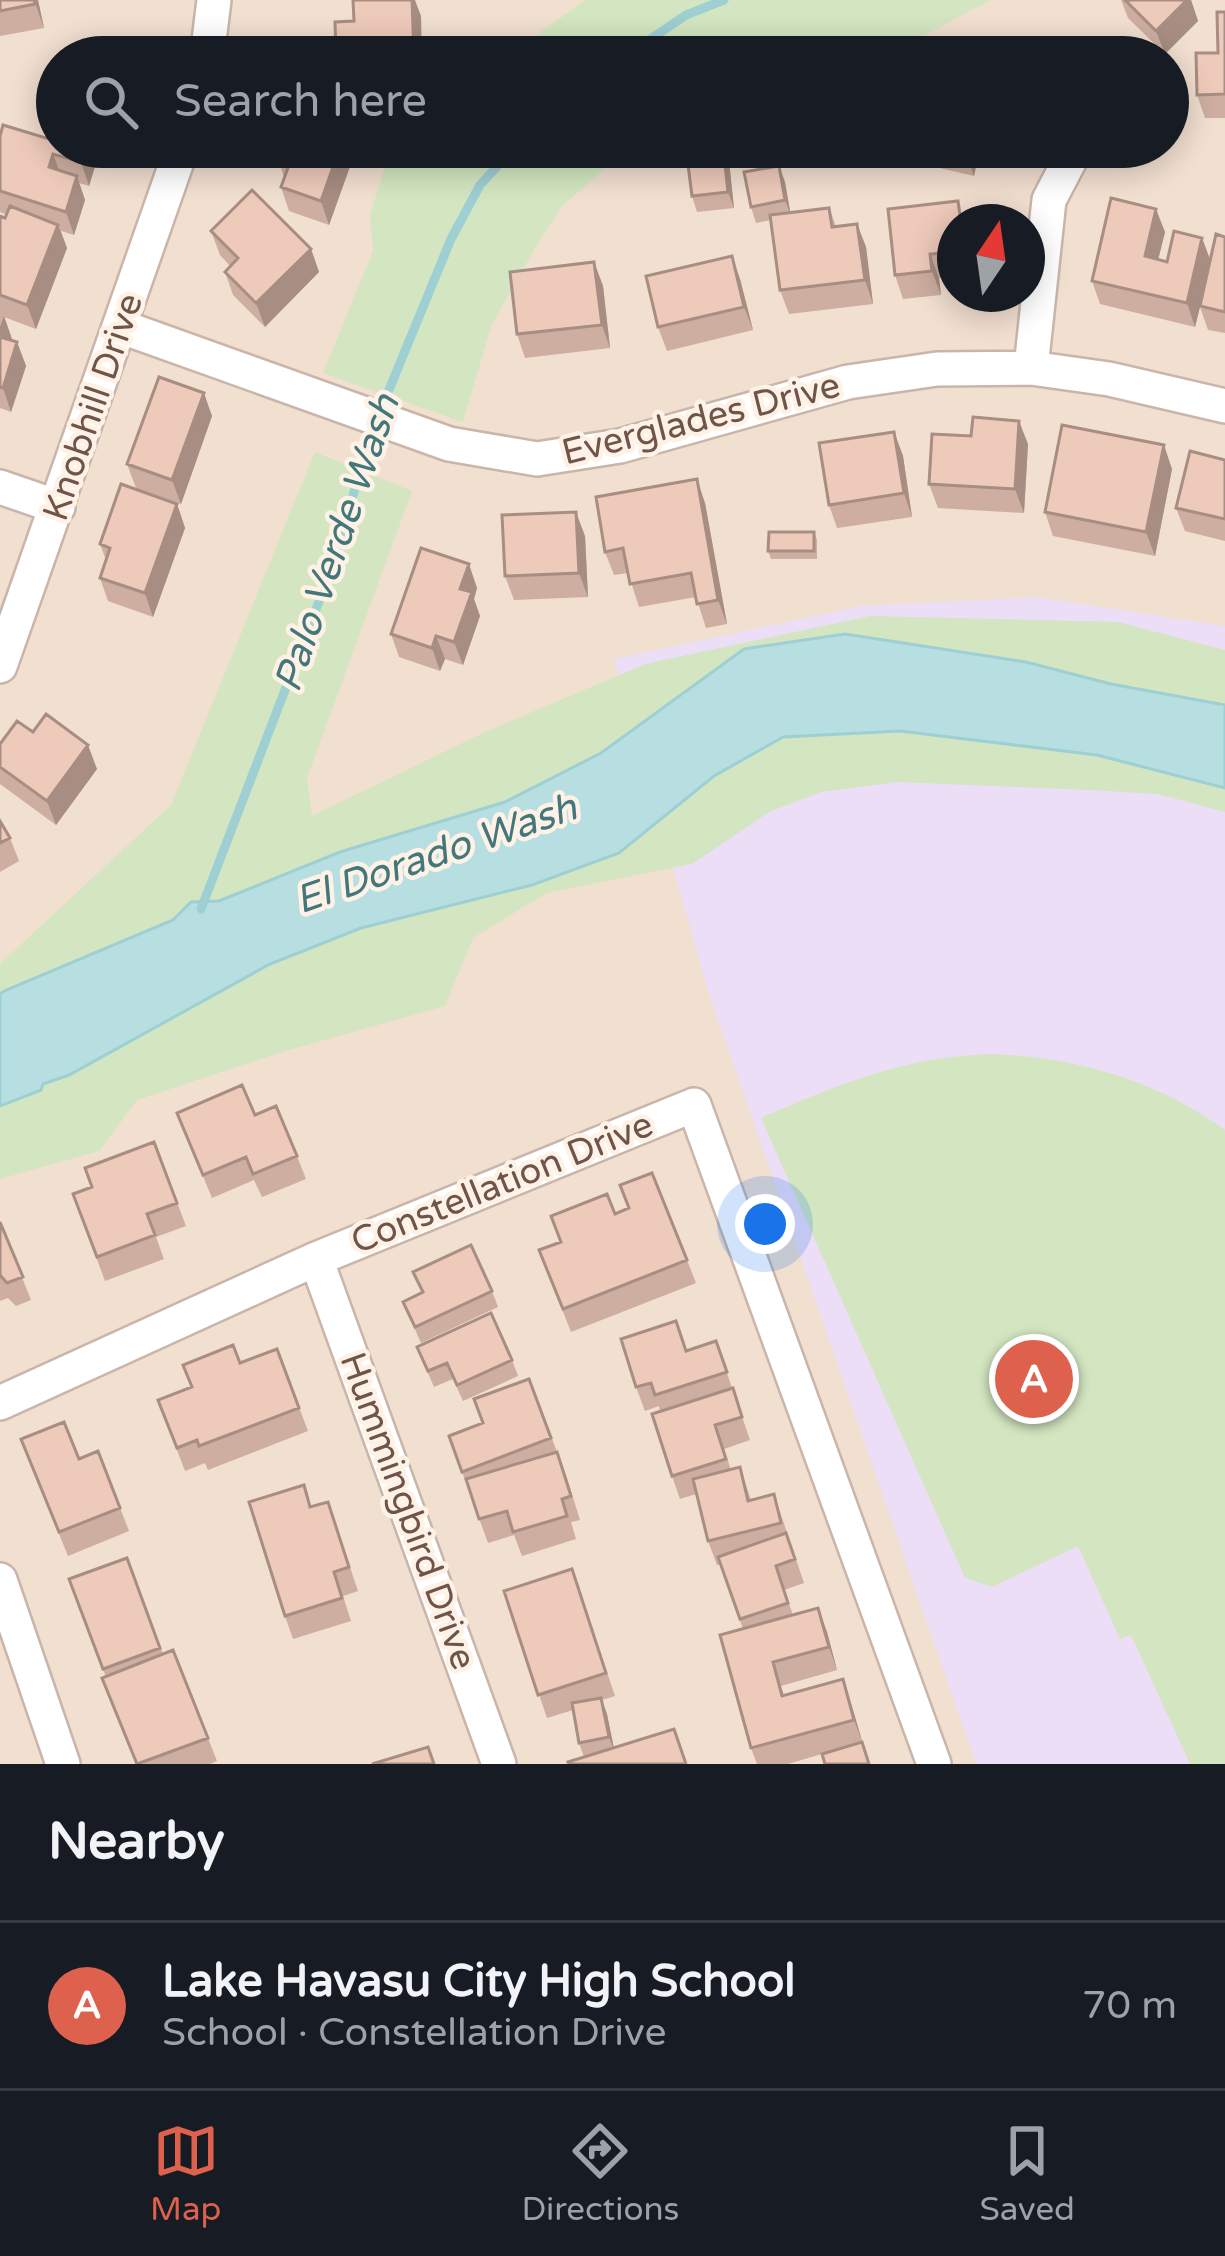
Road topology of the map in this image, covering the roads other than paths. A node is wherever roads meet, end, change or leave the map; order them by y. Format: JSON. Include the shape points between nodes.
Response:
{"nodes":[{"id":1,"x":214,"y":0,"type":"edge"},
{"id":2,"x":210,"y":36,"type":"edge"},
{"id":3,"x":175,"y":168,"type":"edge"},
{"id":4,"x":1066,"y":168,"type":"edge"},
{"id":5,"x":122,"y":327,"type":"junction"},
{"id":6,"x":1031,"y":368,"type":"junction"},
{"id":7,"x":1225,"y":406,"type":"edge"},
{"id":8,"x":0,"y":487,"type":"edge"},
{"id":9,"x":58,"y":507,"type":"junction"},
{"id":10,"x":0,"y":666,"type":"edge"},
{"id":11,"x":316,"y":1259,"type":"junction"},
{"id":12,"x":0,"y":1403,"type":"edge"},
{"id":13,"x":0,"y":1580,"type":"edge"},
{"id":14,"x":64,"y":1764,"type":"edge"},
{"id":15,"x":499,"y":1764,"type":"edge"},
{"id":16,"x":934,"y":1764,"type":"edge"}],
"edges":[{"from":1,"to":2,"type":"street"},
{"from":3,"to":5,"type":"street","name":"Knobhill Drive"},
{"from":4,"to":6,"type":"street","via":[[1049,200]]},
{"from":5,"to":6,"type":"street","name":"Everglades Drive","via":[[449,444],[537,459],[620,446],[848,382],[937,369]]},
{"from":5,"to":9,"type":"street","name":"Knobhill Drive"},
{"from":6,"to":7,"type":"street","name":"Everglades Drive"},
{"from":8,"to":9,"type":"street"},
{"from":9,"to":10,"type":"street","name":"Knobhill Drive"},
{"from":11,"to":12,"type":"street","name":"Constellation Drive"},
{"from":11,"to":15,"type":"street","name":"Hummingbird Drive"},
{"from":11,"to":16,"type":"street","name":"Constellation Drive","via":[[694,1105]]},
{"from":13,"to":14,"type":"street"}]}
